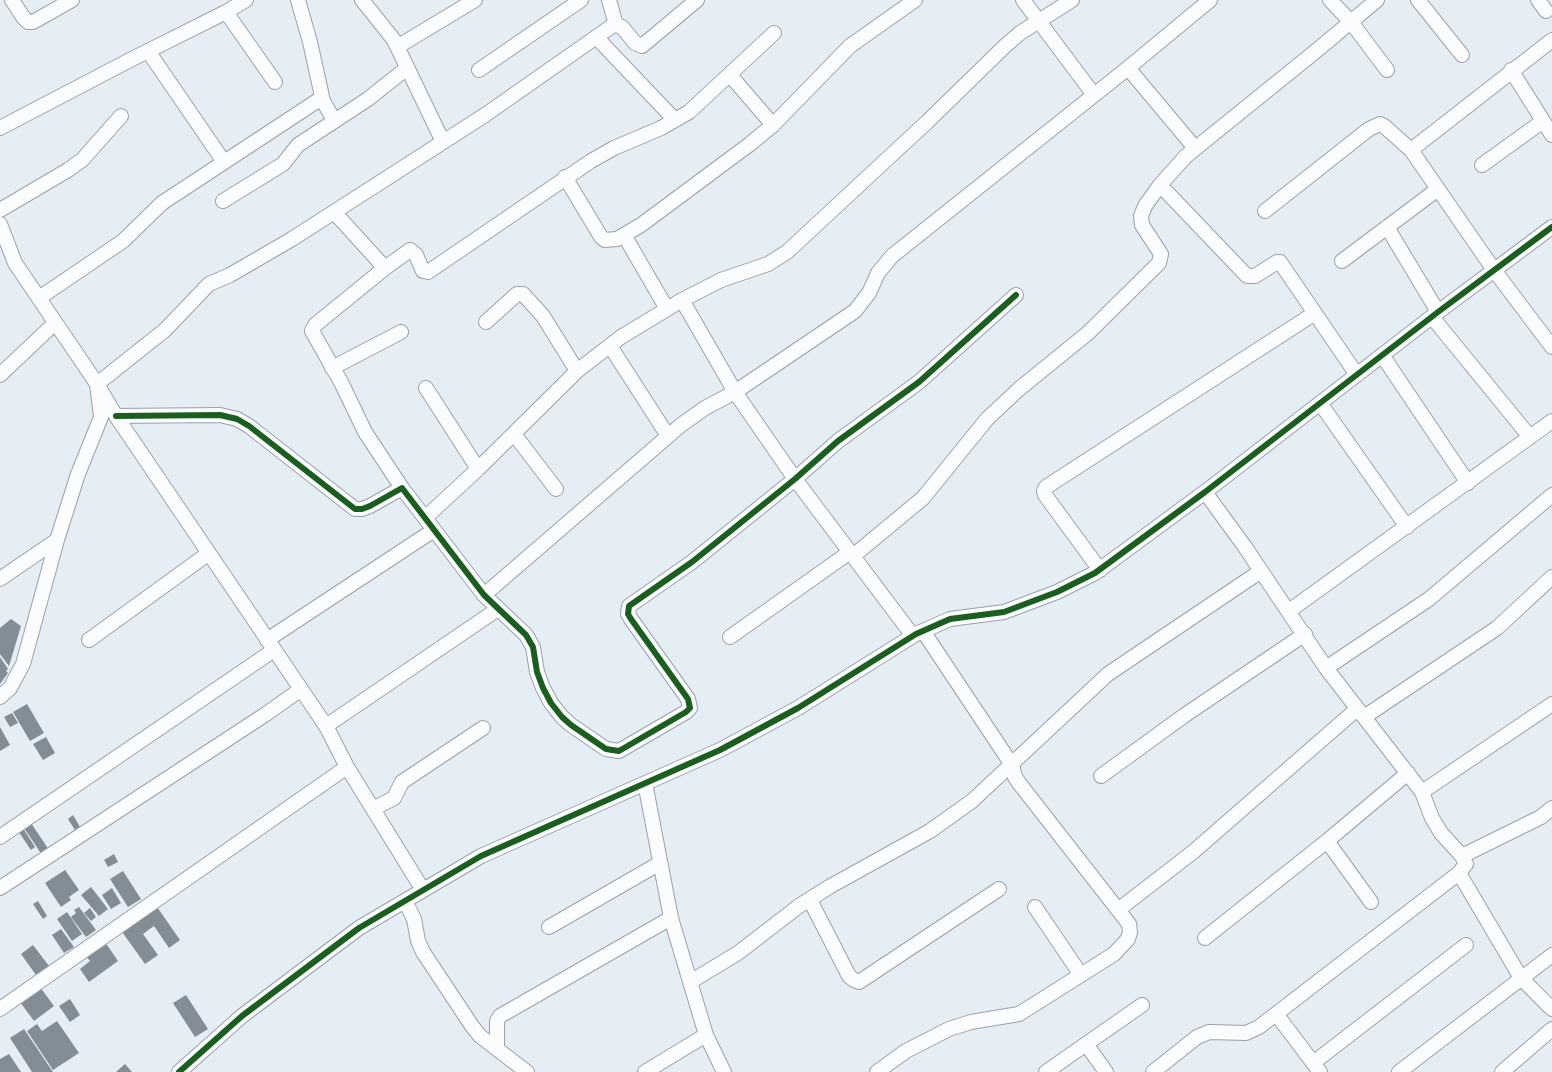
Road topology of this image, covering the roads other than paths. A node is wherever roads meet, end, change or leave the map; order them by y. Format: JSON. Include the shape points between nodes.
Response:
{"nodes":[{"id":1,"x":12,"y":0,"type":"edge"},
{"id":2,"x":72,"y":0,"type":"edge"},
{"id":3,"x":246,"y":0,"type":"edge"},
{"id":4,"x":298,"y":0,"type":"edge"},
{"id":5,"x":475,"y":0,"type":"edge"},
{"id":6,"x":581,"y":0,"type":"edge"},
{"id":7,"x":609,"y":0,"type":"edge"},
{"id":8,"x":697,"y":0,"type":"edge"},
{"id":9,"x":915,"y":0,"type":"edge"},
{"id":10,"x":1023,"y":0,"type":"edge"},
{"id":11,"x":1072,"y":0,"type":"edge"},
{"id":12,"x":1210,"y":0,"type":"edge"},
{"id":13,"x":1330,"y":0,"type":"edge"},
{"id":14,"x":1377,"y":0,"type":"edge"},
{"id":15,"x":1419,"y":0,"type":"edge"},
{"id":16,"x":369,"y":2,"type":"edge"},
{"id":17,"x":226,"y":12,"type":"junction"},
{"id":18,"x":1039,"y":22,"type":"junction"},
{"id":19,"x":1351,"y":22,"type":"junction"},
{"id":20,"x":616,"y":25,"type":"junction"},
{"id":21,"x":774,"y":33,"type":"dead end"},
{"id":22,"x":596,"y":37,"type":"junction"},
{"id":23,"x":1552,"y":40,"type":"edge"},
{"id":24,"x":397,"y":47,"type":"junction"},
{"id":25,"x":148,"y":51,"type":"junction"},
{"id":26,"x":1462,"y":55,"type":"dead end"},
{"id":27,"x":407,"y":68,"type":"junction"},
{"id":28,"x":1128,"y":68,"type":"junction"},
{"id":29,"x":479,"y":70,"type":"dead end"},
{"id":30,"x":1387,"y":70,"type":"dead end"},
{"id":31,"x":1511,"y":70,"type":"junction"},
{"id":32,"x":730,"y":75,"type":"junction"},
{"id":33,"x":274,"y":82,"type":"dead end"},
{"id":34,"x":1094,"y":95,"type":"junction"},
{"id":35,"x":323,"y":101,"type":"junction"},
{"id":36,"x":121,"y":116,"type":"dead end"},
{"id":37,"x":334,"y":120,"type":"junction"},
{"id":38,"x":675,"y":120,"type":"junction"},
{"id":39,"x":1543,"y":121,"type":"junction"},
{"id":40,"x":773,"y":125,"type":"junction"},
{"id":41,"x":0,"y":128,"type":"edge"},
{"id":42,"x":1552,"y":135,"type":"edge"},
{"id":43,"x":443,"y":142,"type":"junction"},
{"id":44,"x":1195,"y":148,"type":"junction"},
{"id":45,"x":1411,"y":150,"type":"junction"},
{"id":46,"x":224,"y":162,"type":"junction"},
{"id":47,"x":1482,"y":165,"type":"dead end"},
{"id":48,"x":560,"y":180,"type":"junction"},
{"id":49,"x":1160,"y":185,"type":"junction"},
{"id":50,"x":1438,"y":189,"type":"junction"},
{"id":51,"x":223,"y":201,"type":"dead end"},
{"id":52,"x":0,"y":210,"type":"edge"},
{"id":53,"x":1265,"y":211,"type":"dead end"},
{"id":54,"x":334,"y":212,"type":"junction"},
{"id":55,"x":0,"y":224,"type":"edge"},
{"id":56,"x":1388,"y":227,"type":"junction"},
{"id":57,"x":1552,"y":227,"type":"edge"},
{"id":58,"x":615,"y":238,"type":"junction"},
{"id":59,"x":1342,"y":261,"type":"dead end"},
{"id":60,"x":385,"y":268,"type":"junction"},
{"id":61,"x":1494,"y":270,"type":"junction"},
{"id":62,"x":1016,"y":295,"type":"dead end"},
{"id":63,"x":39,"y":298,"type":"junction"},
{"id":64,"x":682,"y":300,"type":"junction"},
{"id":65,"x":667,"y":309,"type":"junction"},
{"id":66,"x":1315,"y":313,"type":"junction"},
{"id":67,"x":1435,"y":314,"type":"junction"},
{"id":68,"x":486,"y":322,"type":"dead end"},
{"id":69,"x":55,"y":323,"type":"junction"},
{"id":70,"x":401,"y":332,"type":"dead end"},
{"id":71,"x":610,"y":345,"type":"junction"},
{"id":72,"x":1552,"y":347,"type":"edge"},
{"id":73,"x":1382,"y":355,"type":"junction"},
{"id":74,"x":332,"y":368,"type":"junction"},
{"id":75,"x":577,"y":371,"type":"junction"},
{"id":76,"x":0,"y":375,"type":"edge"},
{"id":77,"x":1357,"y":375,"type":"junction"},
{"id":78,"x":97,"y":384,"type":"junction"},
{"id":79,"x":426,"y":388,"type":"dead end"},
{"id":80,"x":735,"y":392,"type":"junction"},
{"id":81,"x":1320,"y":403,"type":"junction"},
{"id":82,"x":116,"y":416,"type":"junction"},
{"id":83,"x":1552,"y":421,"type":"edge"},
{"id":84,"x":514,"y":434,"type":"junction"},
{"id":85,"x":668,"y":436,"type":"junction"},
{"id":86,"x":1530,"y":437,"type":"junction"},
{"id":87,"x":478,"y":470,"type":"junction"},
{"id":88,"x":795,"y":479,"type":"junction"},
{"id":89,"x":1468,"y":483,"type":"junction"},
{"id":90,"x":402,"y":488,"type":"junction"},
{"id":91,"x":556,"y":489,"type":"dead end"},
{"id":92,"x":1205,"y":492,"type":"junction"},
{"id":93,"x":1552,"y":495,"type":"edge"},
{"id":94,"x":425,"y":518,"type":"junction"},
{"id":95,"x":1407,"y":527,"type":"junction"},
{"id":96,"x":434,"y":530,"type":"junction"},
{"id":97,"x":57,"y":540,"type":"junction"},
{"id":98,"x":209,"y":553,"type":"junction"},
{"id":99,"x":851,"y":554,"type":"junction"},
{"id":100,"x":1100,"y":570,"type":"junction"},
{"id":101,"x":1261,"y":571,"type":"junction"},
{"id":102,"x":1552,"y":577,"type":"edge"},
{"id":103,"x":0,"y":579,"type":"edge"},
{"id":104,"x":484,"y":595,"type":"junction"},
{"id":105,"x":498,"y":609,"type":"junction"},
{"id":106,"x":1289,"y":611,"type":"junction"},
{"id":107,"x":918,"y":634,"type":"junction"},
{"id":108,"x":1305,"y":634,"type":"junction"},
{"id":109,"x":730,"y":637,"type":"dead end"},
{"id":110,"x":88,"y":640,"type":"dead end"},
{"id":111,"x":270,"y":645,"type":"junction"},
{"id":112,"x":1326,"y":668,"type":"junction"},
{"id":113,"x":300,"y":690,"type":"junction"},
{"id":114,"x":0,"y":697,"type":"edge"},
{"id":115,"x":1552,"y":704,"type":"edge"},
{"id":116,"x":1361,"y":713,"type":"junction"},
{"id":117,"x":326,"y":726,"type":"junction"},
{"id":118,"x":483,"y":728,"type":"dead end"},
{"id":119,"x":1012,"y":765,"type":"junction"},
{"id":120,"x":347,"y":767,"type":"junction"},
{"id":121,"x":1408,"y":773,"type":"junction"},
{"id":122,"x":1101,"y":776,"type":"dead end"},
{"id":123,"x":645,"y":783,"type":"junction"},
{"id":124,"x":1422,"y":792,"type":"junction"},
{"id":125,"x":1552,"y":808,"type":"edge"},
{"id":126,"x":373,"y":809,"type":"junction"},
{"id":127,"x":0,"y":837,"type":"edge"},
{"id":128,"x":1327,"y":841,"type":"junction"},
{"id":129,"x":1462,"y":856,"type":"junction"},
{"id":130,"x":660,"y":863,"type":"junction"},
{"id":131,"x":1460,"y":873,"type":"junction"},
{"id":132,"x":0,"y":888,"type":"edge"},
{"id":133,"x":423,"y":890,"type":"junction"},
{"id":134,"x":999,"y":890,"type":"dead end"},
{"id":135,"x":810,"y":900,"type":"junction"},
{"id":136,"x":405,"y":901,"type":"junction"},
{"id":137,"x":1371,"y":902,"type":"dead end"},
{"id":138,"x":1035,"y":907,"type":"dead end"},
{"id":139,"x":1118,"y":910,"type":"junction"},
{"id":140,"x":671,"y":918,"type":"junction"},
{"id":141,"x":549,"y":927,"type":"dead end"},
{"id":142,"x":1205,"y":938,"type":"dead end"},
{"id":143,"x":1466,"y":945,"type":"dead end"},
{"id":144,"x":1552,"y":955,"type":"edge"},
{"id":145,"x":1081,"y":975,"type":"junction"},
{"id":146,"x":1521,"y":978,"type":"junction"},
{"id":147,"x":690,"y":982,"type":"junction"},
{"id":148,"x":1142,"y":1005,"type":"dead end"},
{"id":149,"x":0,"y":1009,"type":"edge"},
{"id":150,"x":1552,"y":1009,"type":"edge"},
{"id":151,"x":1277,"y":1015,"type":"junction"},
{"id":152,"x":1552,"y":1029,"type":"edge"},
{"id":153,"x":706,"y":1035,"type":"junction"},
{"id":154,"x":1086,"y":1044,"type":"junction"},
{"id":155,"x":497,"y":1048,"type":"junction"},
{"id":156,"x":1316,"y":1068,"type":"edge"},
{"id":157,"x":185,"y":1070,"type":"edge"},
{"id":158,"x":527,"y":1072,"type":"edge"},
{"id":159,"x":645,"y":1072,"type":"edge"},
{"id":160,"x":724,"y":1072,"type":"edge"},
{"id":161,"x":877,"y":1072,"type":"edge"},
{"id":162,"x":1046,"y":1072,"type":"edge"},
{"id":163,"x":1107,"y":1072,"type":"edge"},
{"id":164,"x":1153,"y":1072,"type":"edge"},
{"id":165,"x":1399,"y":1072,"type":"edge"},
{"id":166,"x":1502,"y":1072,"type":"edge"}],
"edges":[{"from":1,"to":2,"type":"street","via":[[23,17],[33,22]]},
{"from":3,"to":17,"type":"street"},
{"from":4,"to":35,"type":"street"},
{"from":5,"to":24,"type":"street"},
{"from":6,"to":29,"type":"street"},
{"from":7,"to":20,"type":"street"},
{"from":8,"to":20,"type":"street","via":[[642,45]]},
{"from":9,"to":40,"type":"street","via":[[850,46]]},
{"from":10,"to":18,"type":"street"},
{"from":11,"to":18,"type":"street"},
{"from":12,"to":28,"type":"street"},
{"from":13,"to":19,"type":"street"},
{"from":14,"to":19,"type":"street"},
{"from":15,"to":26,"type":"street"},
{"from":16,"to":24,"type":"street"},
{"from":17,"to":25,"type":"street"},
{"from":17,"to":33,"type":"street"},
{"from":18,"to":34,"type":"street"},
{"from":18,"to":64,"type":"street","via":[[1005,46],[787,252],[768,264],[721,280]]},
{"from":19,"to":30,"type":"street"},
{"from":19,"to":44,"type":"street"},
{"from":20,"to":22,"type":"street"},
{"from":21,"to":32,"type":"street"},
{"from":22,"to":38,"type":"street"},
{"from":22,"to":43,"type":"street"},
{"from":23,"to":31,"type":"street"},
{"from":24,"to":27,"type":"street"},
{"from":25,"to":41,"type":"street"},
{"from":25,"to":46,"type":"street"},
{"from":27,"to":37,"type":"street"},
{"from":27,"to":43,"type":"street"},
{"from":28,"to":34,"type":"street"},
{"from":28,"to":44,"type":"street"},
{"from":31,"to":39,"type":"street"},
{"from":31,"to":45,"type":"street"},
{"from":32,"to":38,"type":"street","via":[[703,101]]},
{"from":32,"to":40,"type":"street"},
{"from":34,"to":80,"type":"street","via":[[892,256],[855,311]]},
{"from":35,"to":37,"type":"street"},
{"from":35,"to":46,"type":"street","via":[[317,101]]},
{"from":36,"to":52,"type":"street","via":[[82,160]]},
{"from":37,"to":51,"type":"street","via":[[298,145],[283,164]]},
{"from":38,"to":48,"type":"street","via":[[614,148]]},
{"from":39,"to":42,"type":"street"},
{"from":39,"to":47,"type":"street"},
{"from":40,"to":58,"type":"street","via":[[721,166]]},
{"from":43,"to":54,"type":"street"},
{"from":44,"to":49,"type":"street"},
{"from":45,"to":50,"type":"street"},
{"from":45,"to":53,"type":"street","via":[[1384,126],[1374,125]]},
{"from":46,"to":63,"type":"street","via":[[162,203],[123,241]]},
{"from":48,"to":58,"type":"street","via":[[597,231]]},
{"from":48,"to":60,"type":"street","via":[[428,272],[423,271],[410,250]]},
{"from":49,"to":66,"type":"street","via":[[1247,276],[1255,276],[1280,262]]},
{"from":49,"to":99,"type":"street","via":[[1141,216],[1142,225],[1161,254],[1159,263],[1088,333],[987,419],[923,498]]},
{"from":50,"to":56,"type":"street"},
{"from":50,"to":61,"type":"street"},
{"from":54,"to":60,"type":"street"},
{"from":54,"to":78,"type":"street","via":[[209,284],[165,330]]},
{"from":55,"to":63,"type":"street","via":[[15,263]]},
{"from":56,"to":59,"type":"street"},
{"from":56,"to":67,"type":"street"},
{"from":57,"to":61,"type":"street"},
{"from":58,"to":65,"type":"street"},
{"from":60,"to":74,"type":"street","via":[[312,328]]},
{"from":61,"to":67,"type":"street"},
{"from":61,"to":72,"type":"street"},
{"from":62,"to":88,"type":"street","via":[[919,382],[838,441]]},
{"from":63,"to":69,"type":"street"},
{"from":64,"to":65,"type":"street"},
{"from":64,"to":80,"type":"street"},
{"from":65,"to":71,"type":"street"},
{"from":66,"to":77,"type":"street"},
{"from":66,"to":100,"type":"street","via":[[1046,487],[1045,495]]},
{"from":67,"to":73,"type":"street"},
{"from":67,"to":86,"type":"street"},
{"from":68,"to":75,"type":"street","via":[[517,294],[523,294],[543,316]]},
{"from":69,"to":76,"type":"street"},
{"from":69,"to":78,"type":"street"},
{"from":70,"to":74,"type":"street"},
{"from":71,"to":75,"type":"street"},
{"from":71,"to":85,"type":"street"},
{"from":73,"to":77,"type":"street"},
{"from":73,"to":89,"type":"street"},
{"from":74,"to":90,"type":"street","via":[[364,432]]},
{"from":75,"to":84,"type":"street"},
{"from":77,"to":81,"type":"street"},
{"from":78,"to":82,"type":"street"},
{"from":78,"to":97,"type":"street","via":[[100,417]]},
{"from":79,"to":87,"type":"street"},
{"from":80,"to":85,"type":"street","via":[[705,408]]},
{"from":80,"to":88,"type":"street"},
{"from":81,"to":92,"type":"street"},
{"from":81,"to":95,"type":"street"},
{"from":82,"to":90,"type":"street","via":[[220,415],[237,419],[355,508],[370,506]]},
{"from":82,"to":98,"type":"street"},
{"from":83,"to":86,"type":"street"},
{"from":84,"to":87,"type":"street"},
{"from":84,"to":91,"type":"street"},
{"from":85,"to":104,"type":"street"},
{"from":86,"to":89,"type":"street"},
{"from":87,"to":94,"type":"street"},
{"from":88,"to":99,"type":"street"},
{"from":88,"to":105,"type":"street","via":[[692,562],[628,606],[631,619],[688,699],[690,708],[619,751],[606,749],[562,717],[543,688],[533,647]]},
{"from":89,"to":95,"type":"street"},
{"from":90,"to":94,"type":"street"},
{"from":92,"to":100,"type":"street"},
{"from":92,"to":101,"type":"street"},
{"from":93,"to":112,"type":"street","via":[[1429,599]]},
{"from":94,"to":96,"type":"street"},
{"from":95,"to":106,"type":"street"},
{"from":96,"to":104,"type":"street"},
{"from":96,"to":111,"type":"street"},
{"from":97,"to":103,"type":"street"},
{"from":97,"to":114,"type":"street","via":[[22,664],[10,688]]},
{"from":98,"to":110,"type":"street"},
{"from":98,"to":111,"type":"street"},
{"from":99,"to":107,"type":"street"},
{"from":99,"to":109,"type":"street"},
{"from":100,"to":107,"type":"street","via":[[1005,612],[950,619]]},
{"from":101,"to":106,"type":"street"},
{"from":101,"to":119,"type":"street","via":[[1108,674]]},
{"from":102,"to":116,"type":"street","via":[[1497,628]]},
{"from":104,"to":105,"type":"street"},
{"from":105,"to":117,"type":"street"},
{"from":106,"to":108,"type":"street"},
{"from":107,"to":119,"type":"street"},
{"from":107,"to":123,"type":"street","via":[[798,708],[720,750]]},
{"from":108,"to":112,"type":"street"},
{"from":108,"to":122,"type":"street"},
{"from":111,"to":113,"type":"street"},
{"from":111,"to":127,"type":"street"},
{"from":112,"to":116,"type":"street"},
{"from":113,"to":117,"type":"street"},
{"from":113,"to":132,"type":"street"},
{"from":115,"to":124,"type":"street"},
{"from":116,"to":121,"type":"street"},
{"from":116,"to":139,"type":"street"},
{"from":117,"to":120,"type":"street"},
{"from":118,"to":126,"type":"street","via":[[402,782],[394,798]]},
{"from":119,"to":135,"type":"street","via":[[930,831]]},
{"from":119,"to":139,"type":"street","via":[[1019,783]]},
{"from":120,"to":126,"type":"street"},
{"from":120,"to":149,"type":"street"},
{"from":121,"to":124,"type":"street"},
{"from":121,"to":128,"type":"street"},
{"from":123,"to":130,"type":"street"},
{"from":123,"to":133,"type":"street","via":[[481,856]]},
{"from":124,"to":129,"type":"street","via":[[1441,833]]},
{"from":125,"to":129,"type":"street"},
{"from":126,"to":133,"type":"street"},
{"from":128,"to":137,"type":"street"},
{"from":128,"to":142,"type":"street"},
{"from":129,"to":131,"type":"street","via":[[1466,864]]},
{"from":130,"to":140,"type":"street"},
{"from":130,"to":141,"type":"street"},
{"from":131,"to":146,"type":"street"},
{"from":131,"to":151,"type":"street"},
{"from":133,"to":136,"type":"street"},
{"from":134,"to":135,"type":"street","via":[[859,982],[849,976]]},
{"from":135,"to":147,"type":"street","via":[[738,953]]},
{"from":136,"to":155,"type":"street","via":[[423,952],[472,1026]]},
{"from":136,"to":157,"type":"street","via":[[359,928],[242,1016]]},
{"from":138,"to":145,"type":"street"},
{"from":139,"to":145,"type":"street","via":[[1129,924],[1128,939],[1114,954]]},
{"from":140,"to":147,"type":"street"},
{"from":140,"to":155,"type":"street","via":[[500,1016],[496,1026]]},
{"from":143,"to":156,"type":"street"},
{"from":144,"to":146,"type":"street"},
{"from":145,"to":161,"type":"street","via":[[1019,1014],[949,1029],[906,1051]]},
{"from":146,"to":150,"type":"street"},
{"from":146,"to":165,"type":"street"},
{"from":147,"to":153,"type":"street"},
{"from":148,"to":154,"type":"street"},
{"from":151,"to":156,"type":"street"},
{"from":151,"to":164,"type":"street","via":[[1246,1033],[1209,1032],[1197,1037]]},
{"from":152,"to":166,"type":"street"},
{"from":153,"to":159,"type":"street"},
{"from":153,"to":160,"type":"street"},
{"from":154,"to":162,"type":"street"},
{"from":154,"to":163,"type":"street"},
{"from":155,"to":158,"type":"street"}]}
